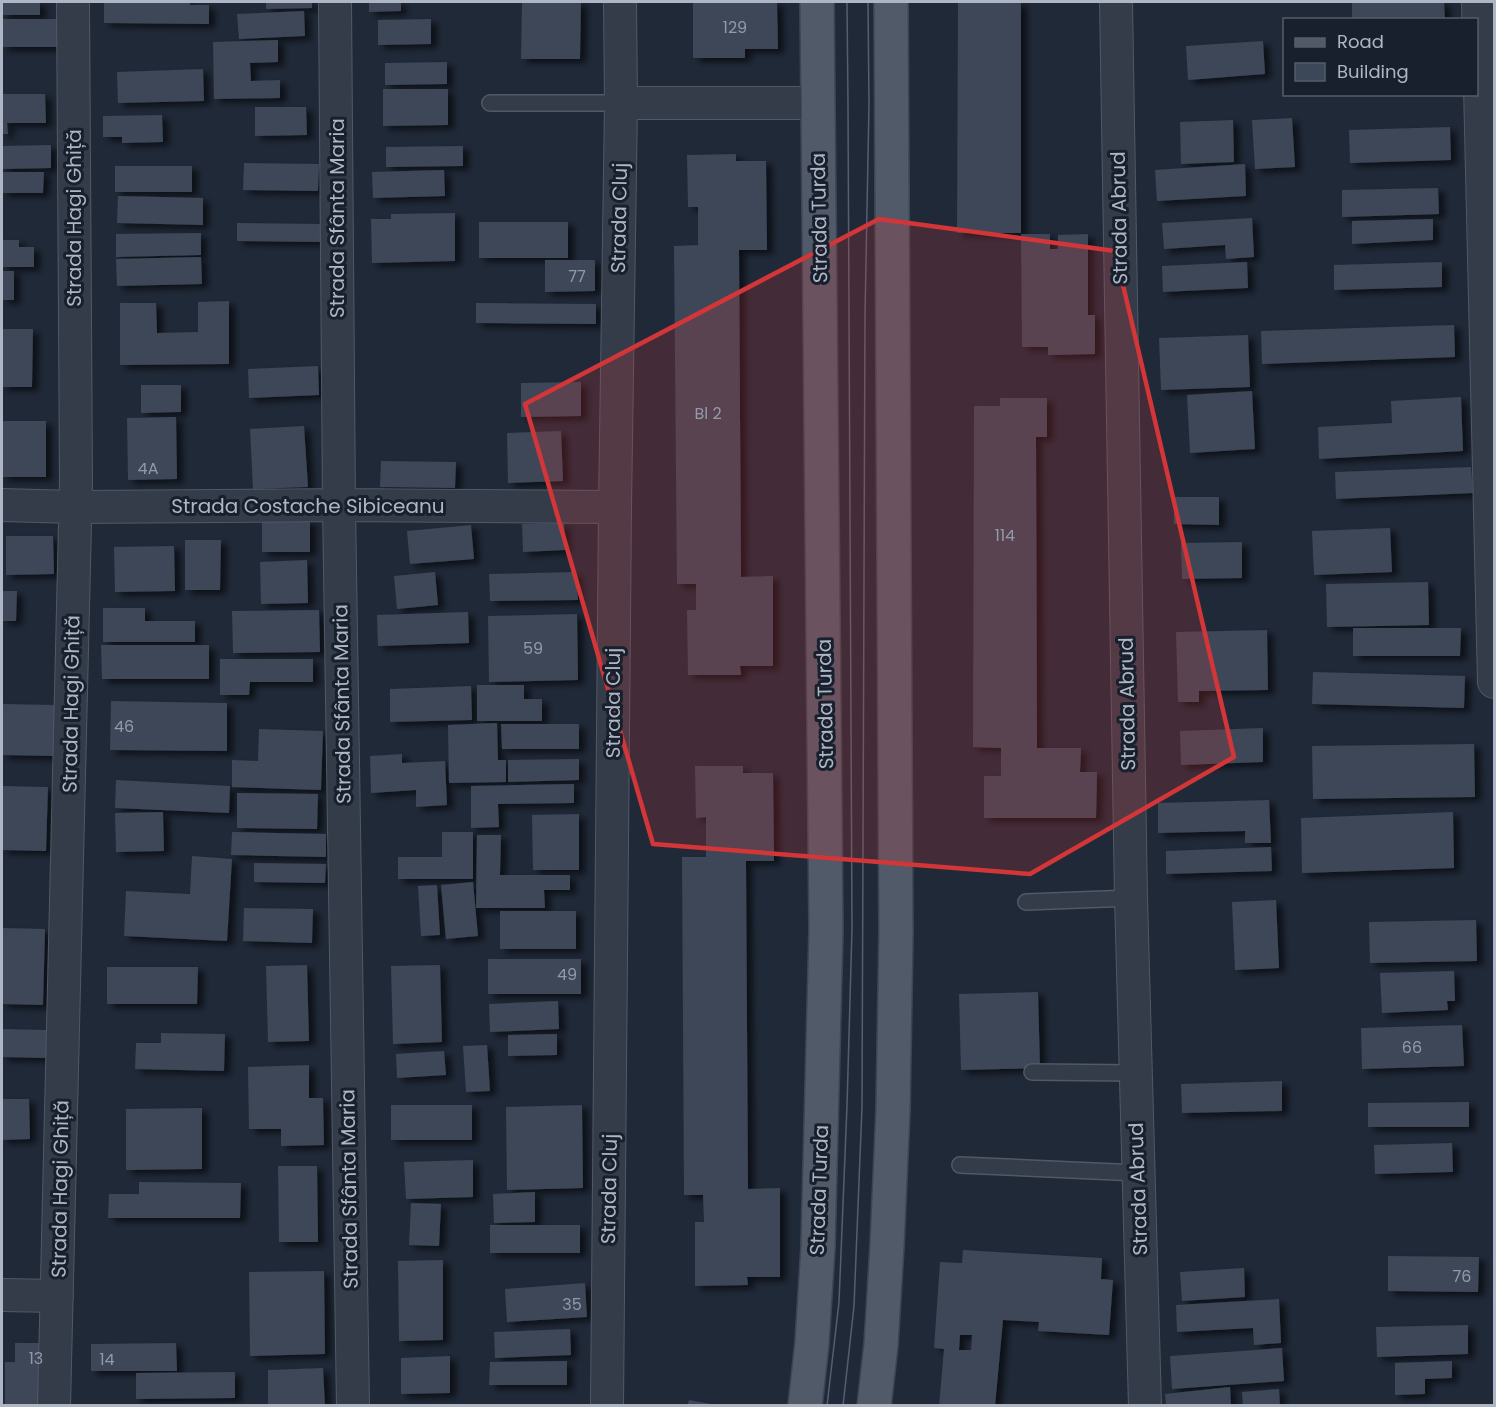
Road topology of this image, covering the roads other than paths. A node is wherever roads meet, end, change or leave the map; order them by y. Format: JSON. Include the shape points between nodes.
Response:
{"nodes":[{"id":1,"x":73,"y":2,"type":"edge"},
{"id":2,"x":335,"y":2,"type":"edge"},
{"id":3,"x":620,"y":2,"type":"edge"},
{"id":4,"x":817,"y":2,"type":"edge"},
{"id":5,"x":891,"y":2,"type":"edge"},
{"id":6,"x":1116,"y":2,"type":"edge"},
{"id":7,"x":1478,"y":2,"type":"edge"},
{"id":8,"x":489,"y":103,"type":"dead end"},
{"id":9,"x":621,"y":103,"type":"junction"},
{"id":10,"x":818,"y":104,"type":"junction"},
{"id":11,"x":2,"y":505,"type":"edge"},
{"id":12,"x":339,"y":505,"type":"junction"},
{"id":13,"x":75,"y":507,"type":"junction"},
{"id":14,"x":615,"y":507,"type":"junction"},
{"id":15,"x":1494,"y":682,"type":"edge"},
{"id":16,"x":1131,"y":898,"type":"junction"},
{"id":17,"x":1026,"y":902,"type":"dead end"},
{"id":18,"x":1032,"y":1072,"type":"dead end"},
{"id":19,"x":1135,"y":1073,"type":"junction"},
{"id":20,"x":960,"y":1166,"type":"dead end"},
{"id":21,"x":1138,"y":1173,"type":"junction"},
{"id":22,"x":2,"y":1295,"type":"edge"},
{"id":23,"x":57,"y":1296,"type":"junction"},
{"id":24,"x":54,"y":1406,"type":"edge"},
{"id":25,"x":353,"y":1406,"type":"edge"},
{"id":26,"x":608,"y":1406,"type":"edge"},
{"id":27,"x":805,"y":1406,"type":"edge"},
{"id":28,"x":874,"y":1406,"type":"edge"},
{"id":29,"x":1145,"y":1406,"type":"edge"}],
"edges":[{"from":1,"to":13,"type":"street","name":"Strada Hagi Ghiță"},
{"from":2,"to":12,"type":"street","name":"Strada Sfânta Maria"},
{"from":3,"to":9,"type":"street","name":"Strada Cluj"},
{"from":4,"to":10,"type":"main road","name":"Strada Turda"},
{"from":5,"to":28,"type":"main road","via":[[896,933],[888,1223]]},
{"from":6,"to":16,"type":"street","name":"Strada Abrud"},
{"from":7,"to":15,"type":"street"},
{"from":8,"to":9,"type":"lane"},
{"from":9,"to":10,"type":"street"},
{"from":9,"to":14,"type":"street","name":"Strada Cluj"},
{"from":10,"to":27,"type":"main road","name":"Strada Turda","via":[[826,930],[818,1246]]},
{"from":11,"to":13,"type":"street","name":"Strada Costache Sibiceanu"},
{"from":12,"to":13,"type":"street","name":"Strada Costache Sibiceanu"},
{"from":12,"to":14,"type":"street","name":"Strada Costache Sibiceanu"},
{"from":12,"to":25,"type":"street","name":"Strada Sfânta Maria"},
{"from":13,"to":23,"type":"street","name":"Strada Hagi Ghiță"},
{"from":14,"to":26,"type":"street","name":"Strada Cluj"},
{"from":16,"to":17,"type":"lane"},
{"from":16,"to":19,"type":"street","name":"Strada Abrud"},
{"from":18,"to":19,"type":"lane"},
{"from":19,"to":21,"type":"street","name":"Strada Abrud"},
{"from":20,"to":21,"type":"lane"},
{"from":21,"to":29,"type":"street","name":"Strada Abrud"},
{"from":22,"to":23,"type":"street"},
{"from":23,"to":24,"type":"street","name":"Strada Hagi Ghiță"}]}
